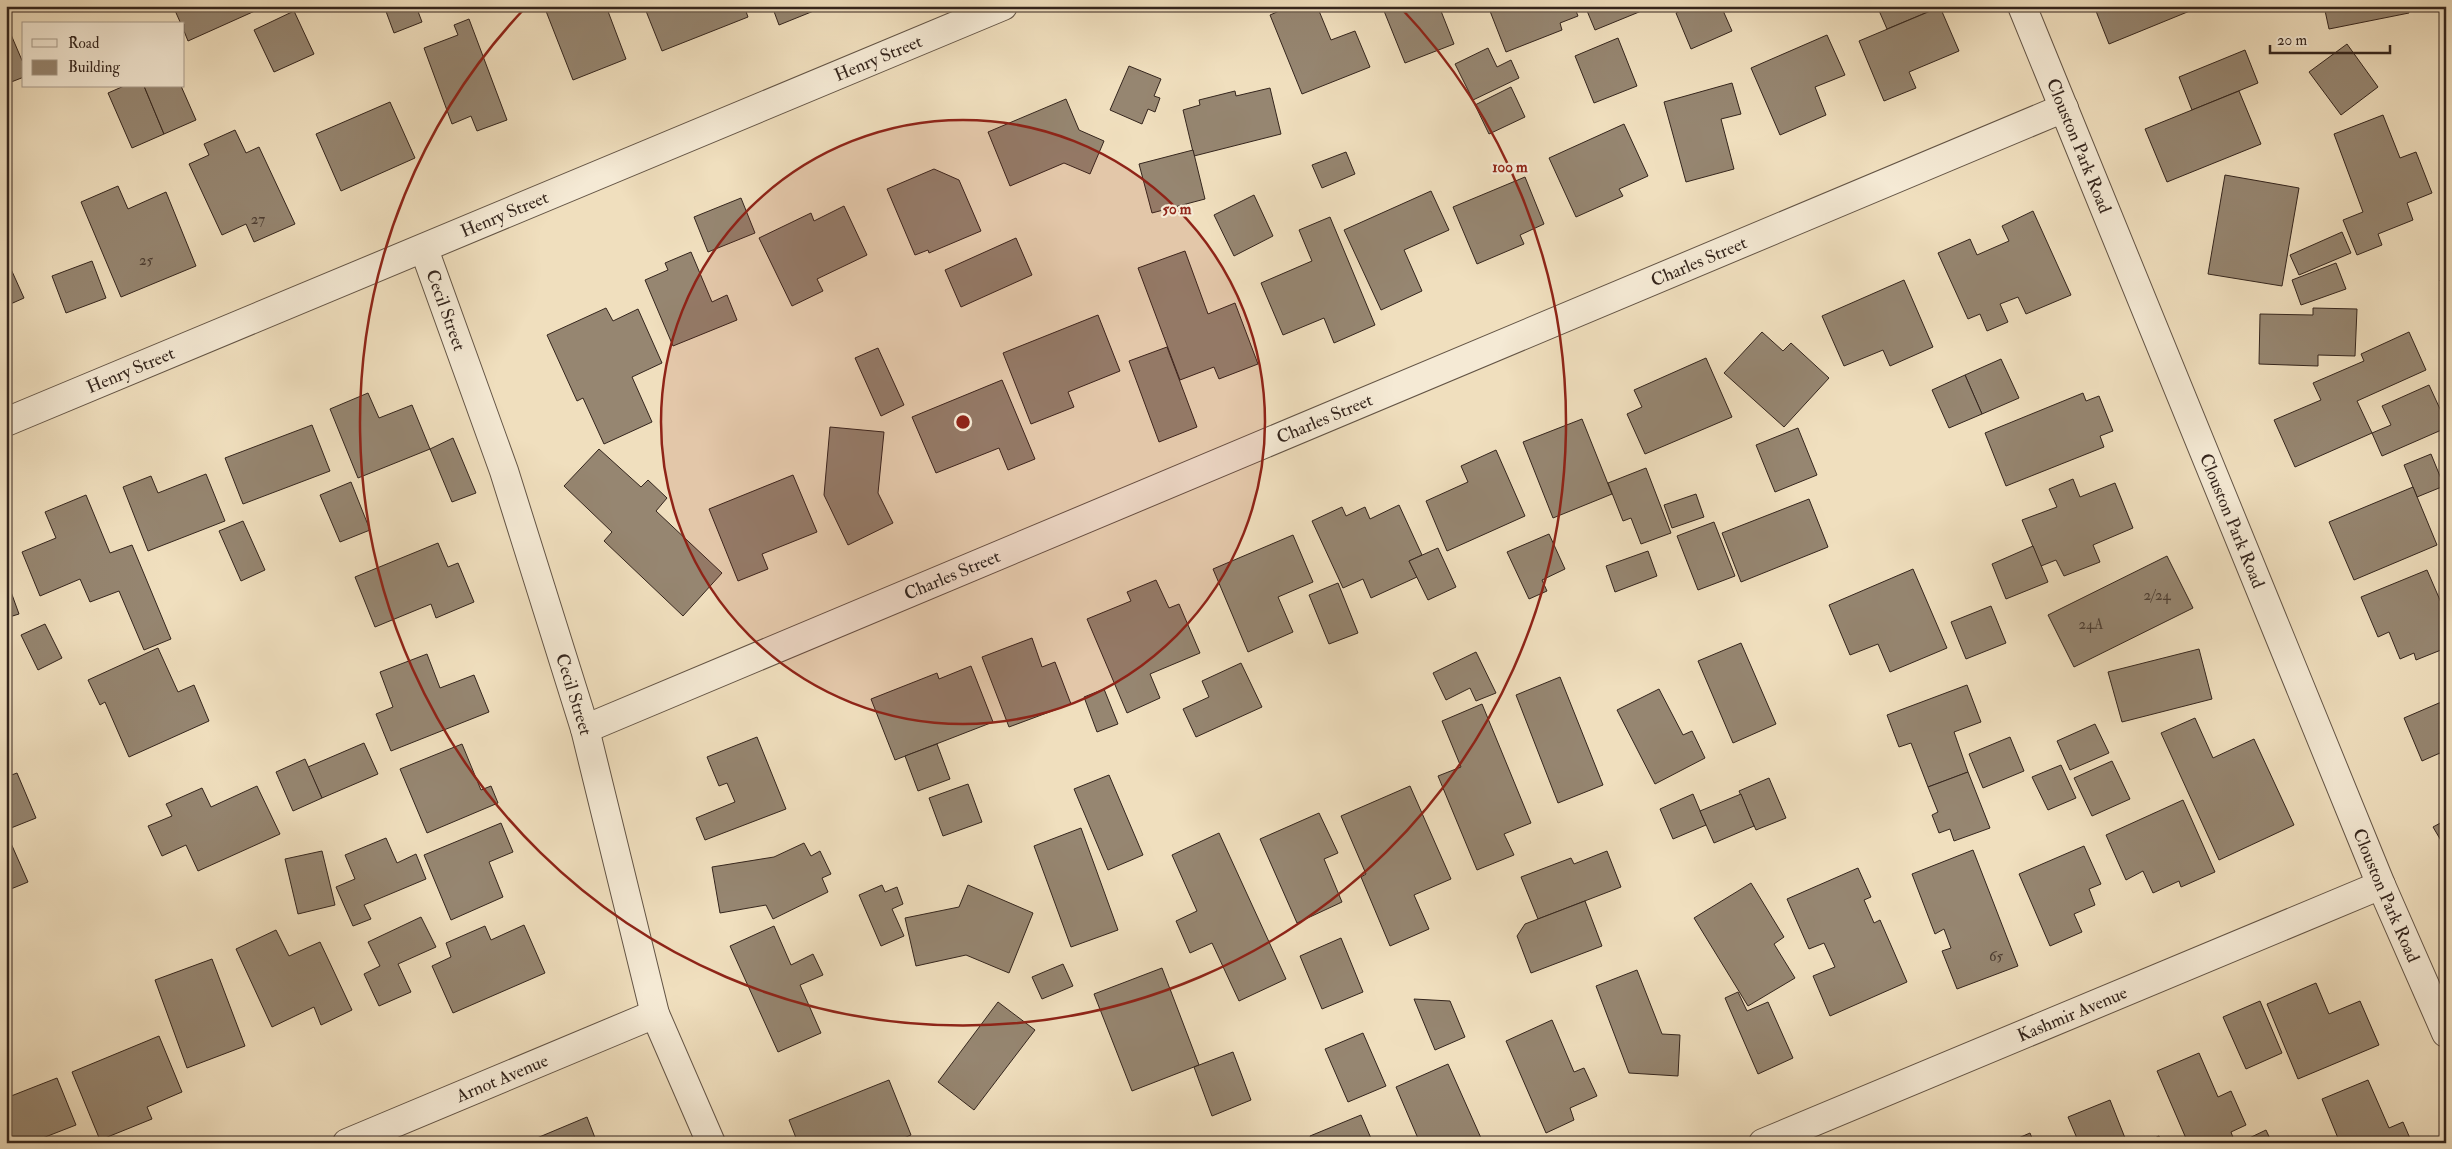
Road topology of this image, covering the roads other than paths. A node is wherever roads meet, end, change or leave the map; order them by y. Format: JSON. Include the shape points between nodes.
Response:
{"nodes":[{"id":1,"x":1003,"y":6,"type":"edge"},
{"id":2,"x":2022,"y":6,"type":"edge"},
{"id":3,"x":2064,"y":108,"type":"junction"},
{"id":4,"x":424,"y":249,"type":"junction"},
{"id":5,"x":6,"y":422,"type":"edge"},
{"id":6,"x":585,"y":730,"type":"junction"},
{"id":7,"x":2381,"y":885,"type":"junction"},
{"id":8,"x":655,"y":1014,"type":"junction"},
{"id":9,"x":2446,"y":1033,"type":"edge"},
{"id":10,"x":347,"y":1143,"type":"edge"},
{"id":11,"x":711,"y":1143,"type":"edge"},
{"id":12,"x":1763,"y":1143,"type":"edge"}],
"edges":[{"from":1,"to":4,"type":"street","name":"Henry Street"},
{"from":2,"to":3,"type":"street","name":"Clouston Park Road"},
{"from":3,"to":6,"type":"street","name":"Charles Street"},
{"from":3,"to":7,"type":"street","name":"Clouston Park Road"},
{"from":4,"to":5,"type":"street","name":"Henry Street"},
{"from":4,"to":6,"type":"street","name":"Cecil Street","via":[[504,471]]},
{"from":6,"to":8,"type":"street","name":"Cecil Street"},
{"from":7,"to":9,"type":"street","name":"Clouston Park Road"},
{"from":7,"to":12,"type":"street","name":"Kashmir Avenue"},
{"from":8,"to":10,"type":"street","name":"Arnot Avenue"},
{"from":8,"to":11,"type":"street","name":"Cecil Street"}]}
